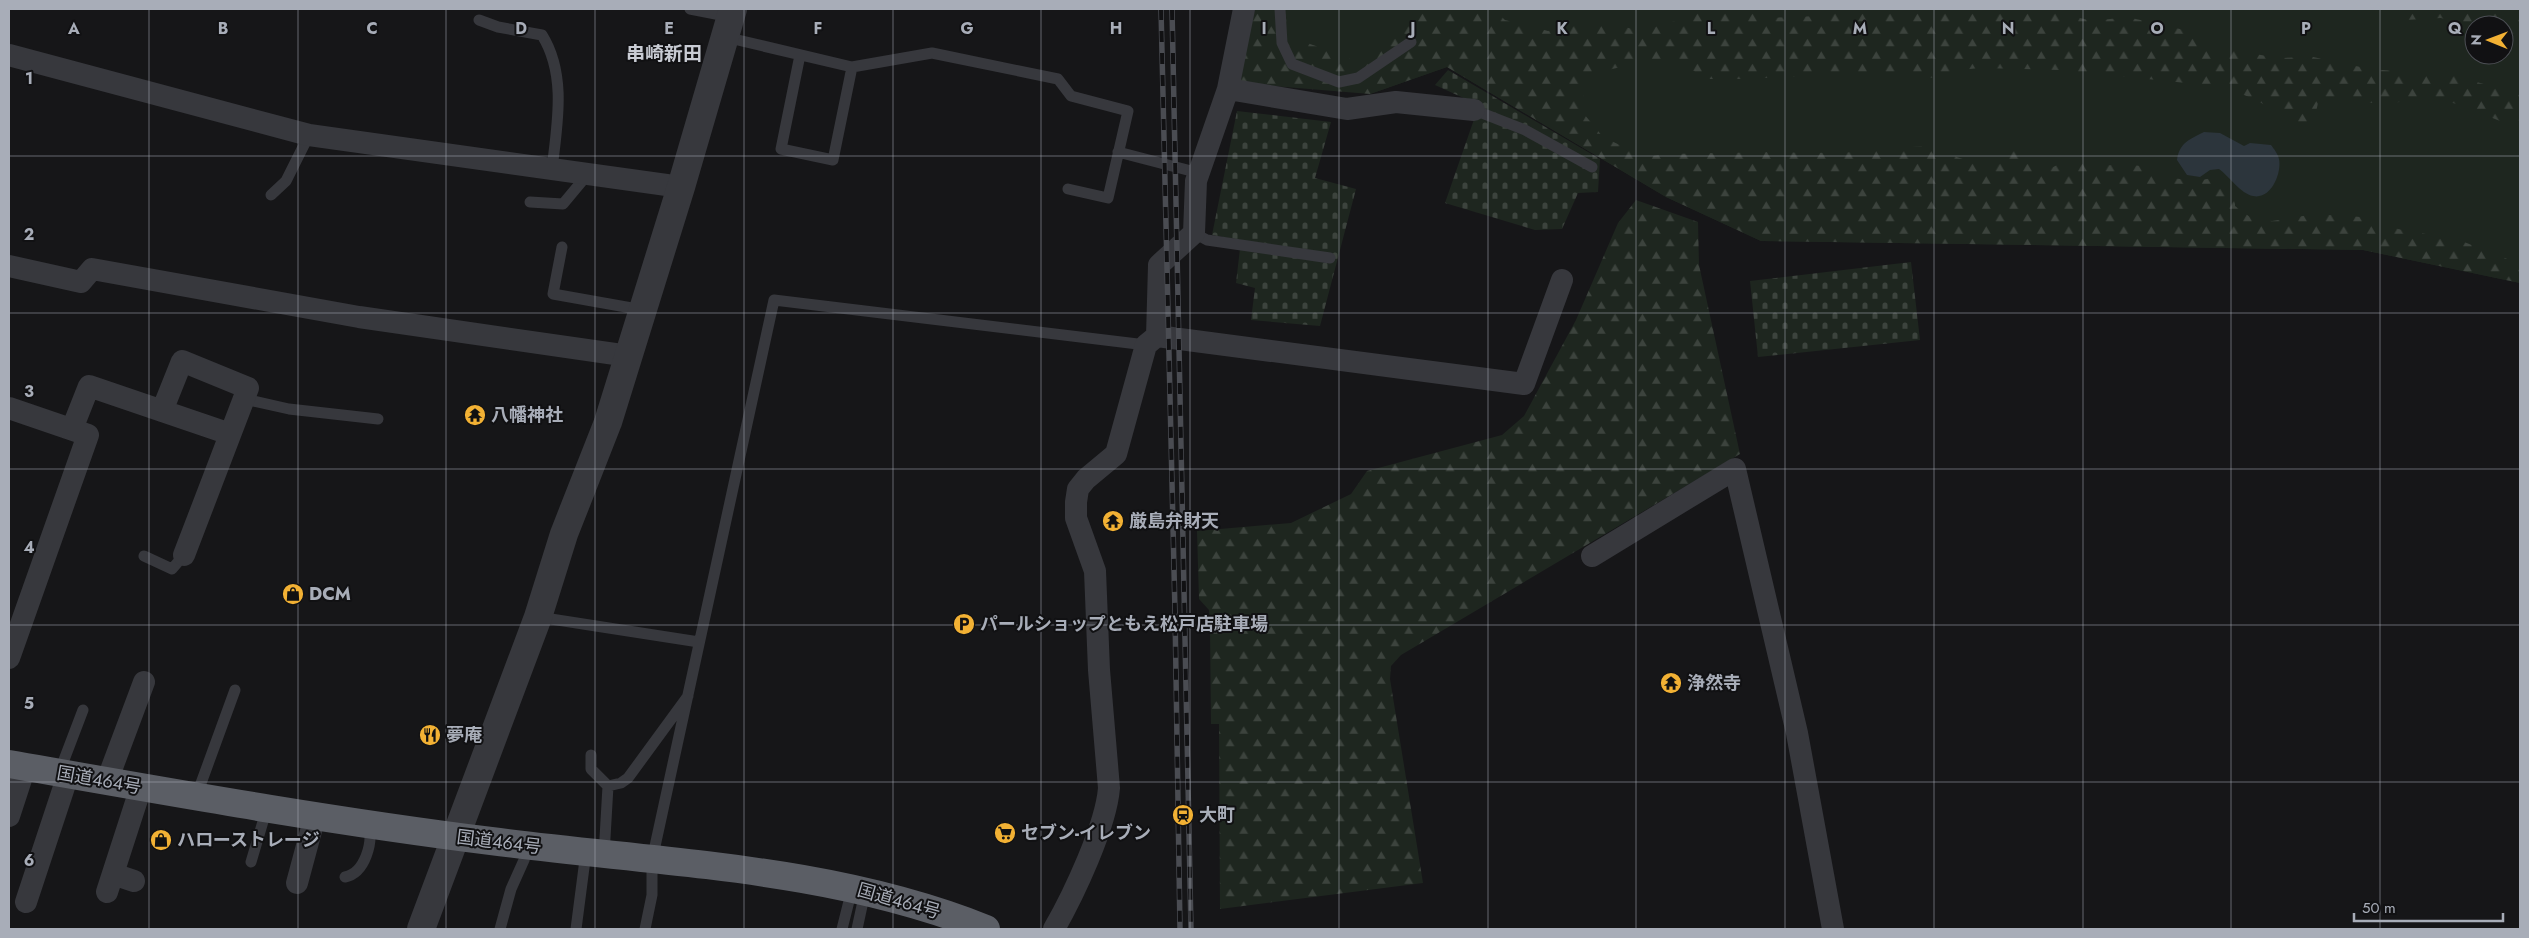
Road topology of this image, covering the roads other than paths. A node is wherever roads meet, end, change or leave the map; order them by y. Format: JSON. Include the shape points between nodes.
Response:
{"nodes":[{"id":1,"x":690,"y":9,"type":"edge"},
{"id":2,"x":1244,"y":9,"type":"edge"},
{"id":3,"x":1280,"y":9,"type":"edge"},
{"id":4,"x":479,"y":20,"type":"dead end"},
{"id":5,"x":730,"y":21,"type":"edge"},
{"id":6,"x":1411,"y":42,"type":"dead end"},
{"id":7,"x":9,"y":55,"type":"edge"},
{"id":8,"x":800,"y":55,"type":"junction"},
{"id":9,"x":852,"y":67,"type":"junction"},
{"id":10,"x":1228,"y":89,"type":"junction"},
{"id":11,"x":1474,"y":110,"type":"joint"},
{"id":12,"x":309,"y":135,"type":"junction"},
{"id":13,"x":1118,"y":152,"type":"junction"},
{"id":14,"x":1592,"y":167,"type":"dead end"},
{"id":15,"x":552,"y":169,"type":"junction"},
{"id":16,"x":1198,"y":173,"type":"junction"},
{"id":17,"x":588,"y":174,"type":"junction"},
{"id":18,"x":681,"y":187,"type":"junction"},
{"id":19,"x":1068,"y":189,"type":"dead end"},
{"id":20,"x":271,"y":195,"type":"dead end"},
{"id":21,"x":530,"y":202,"type":"dead end"},
{"id":22,"x":1194,"y":233,"type":"junction"},
{"id":23,"x":562,"y":248,"type":"dead end"},
{"id":24,"x":1330,"y":258,"type":"dead end"},
{"id":25,"x":9,"y":266,"type":"edge"},
{"id":26,"x":1562,"y":280,"type":"dead end"},
{"id":27,"x":643,"y":310,"type":"junction"},
{"id":28,"x":1152,"y":340,"type":"junction"},
{"id":29,"x":629,"y":356,"type":"junction"},
{"id":30,"x":244,"y":399,"type":"junction"},
{"id":31,"x":9,"y":408,"type":"edge"},
{"id":32,"x":162,"y":411,"type":"junction"},
{"id":33,"x":378,"y":419,"type":"dead end"},
{"id":34,"x":72,"y":430,"type":"junction"},
{"id":35,"x":230,"y":434,"type":"junction"},
{"id":36,"x":184,"y":555,"type":"joint"},
{"id":37,"x":144,"y":556,"type":"dead end"},
{"id":38,"x":1592,"y":556,"type":"dead end"},
{"id":39,"x":538,"y":618,"type":"junction"},
{"id":40,"x":699,"y":642,"type":"junction"},
{"id":41,"x":9,"y":658,"type":"edge"},
{"id":42,"x":144,"y":682,"type":"dead end"},
{"id":43,"x":235,"y":690,"type":"dead end"},
{"id":44,"x":691,"y":692,"type":"junction"},
{"id":45,"x":83,"y":710,"type":"dead end"},
{"id":46,"x":591,"y":755,"type":"dead end"},
{"id":47,"x":17,"y":766,"type":"edge"},
{"id":48,"x":64,"y":774,"type":"junction"},
{"id":49,"x":107,"y":781,"type":"junction"},
{"id":50,"x":608,"y":786,"type":"junction"},
{"id":51,"x":142,"y":787,"type":"junction"},
{"id":52,"x":196,"y":797,"type":"junction"},
{"id":53,"x":267,"y":808,"type":"junction"},
{"id":54,"x":9,"y":816,"type":"edge"},
{"id":55,"x":315,"y":816,"type":"junction"},
{"id":56,"x":368,"y":824,"type":"junction"},
{"id":57,"x":456,"y":836,"type":"junction"},
{"id":58,"x":528,"y":845,"type":"junction"},
{"id":59,"x":595,"y":854,"type":"junction"},
{"id":60,"x":652,"y":860,"type":"junction"},
{"id":61,"x":251,"y":862,"type":"dead end"},
{"id":62,"x":345,"y":877,"type":"dead end"},
{"id":63,"x":134,"y":881,"type":"dead end"},
{"id":64,"x":297,"y":883,"type":"dead end"},
{"id":65,"x":859,"y":889,"type":"junction"},
{"id":66,"x":26,"y":902,"type":"dead end"},
{"id":67,"x":421,"y":929,"type":"edge"},
{"id":68,"x":500,"y":929,"type":"edge"},
{"id":69,"x":576,"y":929,"type":"edge"},
{"id":70,"x":645,"y":929,"type":"edge"},
{"id":71,"x":842,"y":929,"type":"edge"},
{"id":72,"x":857,"y":929,"type":"edge"},
{"id":73,"x":986,"y":929,"type":"edge"},
{"id":74,"x":1054,"y":929,"type":"edge"},
{"id":75,"x":1832,"y":929,"type":"edge"}],
"edges":[{"from":1,"to":5,"type":"lane"},
{"from":2,"to":10,"type":"street"},
{"from":3,"to":6,"type":"lane","via":[[1282,43],[1292,64],[1339,82],[1358,78]]},
{"from":4,"to":15,"type":"lane","via":[[542,35],[552,50],[559,100]]},
{"from":5,"to":8,"type":"lane"},
{"from":5,"to":18,"type":"street"},
{"from":7,"to":12,"type":"street"},
{"from":8,"to":9,"type":"lane"},
{"from":8,"to":9,"type":"lane","via":[[781,149],[834,160]]},
{"from":9,"to":13,"type":"lane","via":[[932,53],[1058,79],[1071,96],[1128,111]]},
{"from":10,"to":11,"type":"street","via":[[1347,109],[1396,102]]},
{"from":10,"to":16,"type":"street"},
{"from":11,"to":14,"type":"lane","via":[[1525,130]]},
{"from":12,"to":15,"type":"street"},
{"from":12,"to":20,"type":"lane","via":[[286,181]]},
{"from":13,"to":16,"type":"lane"},
{"from":13,"to":19,"type":"lane","via":[[1108,198]]},
{"from":15,"to":17,"type":"street"},
{"from":16,"to":22,"type":"street"},
{"from":17,"to":18,"type":"street"},
{"from":17,"to":21,"type":"lane","via":[[562,204]]},
{"from":18,"to":27,"type":"street"},
{"from":22,"to":24,"type":"lane","via":[[1207,240]]},
{"from":22,"to":28,"type":"street","via":[[1159,265]]},
{"from":23,"to":27,"type":"lane","via":[[553,294]]},
{"from":25,"to":29,"type":"street","via":[[81,282],[92,269],[359,317]]},
{"from":26,"to":28,"type":"street","via":[[1524,384]]},
{"from":27,"to":29,"type":"street"},
{"from":28,"to":40,"type":"lane","via":[[774,300]]},
{"from":28,"to":74,"type":"street","via":[[1116,454],[1078,488],[1076,518],[1095,571],[1108,807],[1074,890]]},
{"from":29,"to":39,"type":"street","via":[[600,446],[564,534]]},
{"from":30,"to":32,"type":"street","via":[[248,388],[182,361]]},
{"from":30,"to":33,"type":"lane","via":[[289,409]]},
{"from":30,"to":35,"type":"street"},
{"from":31,"to":34,"type":"street"},
{"from":32,"to":34,"type":"street","via":[[89,386]]},
{"from":32,"to":35,"type":"street"},
{"from":34,"to":41,"type":"street","via":[[88,435]]},
{"from":35,"to":36,"type":"street"},
{"from":36,"to":37,"type":"lane","via":[[172,568]]},
{"from":38,"to":75,"type":"street","via":[[1735,469],[1797,733]]},
{"from":39,"to":40,"type":"lane"},
{"from":39,"to":57,"type":"street"},
{"from":40,"to":44,"type":"lane"},
{"from":42,"to":49,"type":"street"},
{"from":43,"to":52,"type":"lane"},
{"from":44,"to":50,"type":"lane","via":[[628,778]]},
{"from":44,"to":60,"type":"lane"},
{"from":45,"to":48,"type":"lane"},
{"from":46,"to":50,"type":"lane","via":[[591,769]]},
{"from":47,"to":48,"type":"highway","name":"国道464号"},
{"from":47,"to":54,"type":"street"},
{"from":48,"to":49,"type":"highway","name":"国道464号"},
{"from":48,"to":66,"type":"street"},
{"from":49,"to":51,"type":"highway","name":"国道464号"},
{"from":50,"to":59,"type":"lane"},
{"from":51,"to":52,"type":"highway","name":"国道464号"},
{"from":51,"to":63,"type":"street","via":[[110,883]]},
{"from":52,"to":53,"type":"highway","name":"国道464号"},
{"from":53,"to":55,"type":"highway","name":"国道464号"},
{"from":53,"to":61,"type":"lane"},
{"from":55,"to":56,"type":"highway","name":"国道464号"},
{"from":55,"to":64,"type":"street"},
{"from":56,"to":57,"type":"highway","name":"国道464号"},
{"from":56,"to":62,"type":"lane","via":[[371,833],[363,866],[355,875]]},
{"from":57,"to":58,"type":"highway","name":"国道464号"},
{"from":57,"to":67,"type":"street"},
{"from":58,"to":59,"type":"highway","name":"国道464号"},
{"from":58,"to":68,"type":"lane","via":[[511,888]]},
{"from":59,"to":60,"type":"highway","name":"国道464号"},
{"from":59,"to":69,"type":"lane"},
{"from":60,"to":65,"type":"highway","name":"国道464号","via":[[769,873]]},
{"from":60,"to":70,"type":"lane","via":[[652,894]]},
{"from":65,"to":71,"type":"lane"},
{"from":65,"to":72,"type":"lane"},
{"from":65,"to":73,"type":"highway","name":"国道464号","via":[[940,919]]}]}
